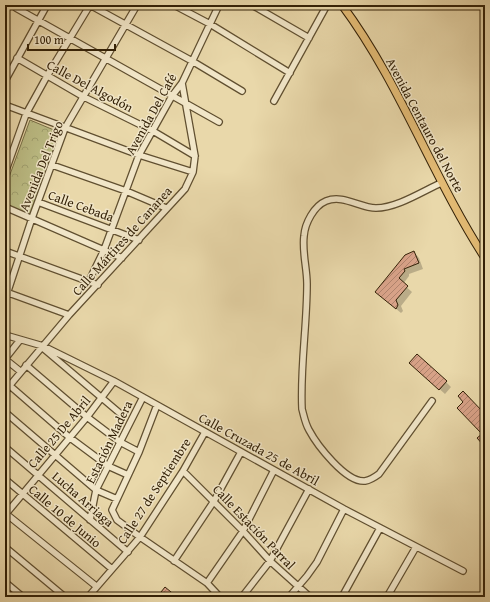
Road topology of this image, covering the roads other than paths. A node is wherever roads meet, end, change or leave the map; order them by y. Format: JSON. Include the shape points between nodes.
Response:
{"nodes":[{"id":1,"x":46,"y":5,"type":"edge"},
{"id":2,"x":90,"y":5,"type":"edge"},
{"id":3,"x":137,"y":5,"type":"edge"},
{"id":4,"x":174,"y":5,"type":"edge"},
{"id":5,"x":218,"y":5,"type":"edge"},
{"id":6,"x":252,"y":5,"type":"edge"},
{"id":7,"x":327,"y":5,"type":"edge"},
{"id":8,"x":342,"y":5,"type":"edge"},
{"id":9,"x":16,"y":8,"type":"dead end"},
{"id":10,"x":38,"y":20,"type":"junction"},
{"id":11,"x":210,"y":24,"type":"junction"},
{"id":12,"x":125,"y":25,"type":"junction"},
{"id":13,"x":309,"y":38,"type":"junction"},
{"id":14,"x":69,"y":39,"type":"junction"},
{"id":15,"x":17,"y":58,"type":"junction"},
{"id":16,"x":105,"y":59,"type":"junction"},
{"id":17,"x":192,"y":61,"type":"junction"},
{"id":18,"x":290,"y":74,"type":"junction"},
{"id":19,"x":47,"y":76,"type":"junction"},
{"id":20,"x":5,"y":81,"type":"edge"},
{"id":21,"x":182,"y":83,"type":"junction"},
{"id":22,"x":242,"y":91,"type":"dead end"},
{"id":23,"x":172,"y":96,"type":"junction"},
{"id":24,"x":84,"y":97,"type":"junction"},
{"id":25,"x":274,"y":101,"type":"dead end"},
{"id":26,"x":185,"y":103,"type":"junction"},
{"id":27,"x":5,"y":106,"type":"edge"},
{"id":28,"x":26,"y":114,"type":"junction"},
{"id":29,"x":219,"y":122,"type":"dead end"},
{"id":30,"x":65,"y":128,"type":"junction"},
{"id":31,"x":153,"y":131,"type":"junction"},
{"id":32,"x":139,"y":155,"type":"junction"},
{"id":33,"x":195,"y":156,"type":"junction"},
{"id":34,"x":52,"y":165,"type":"junction"},
{"id":35,"x":193,"y":172,"type":"junction"},
{"id":36,"x":5,"y":173,"type":"edge"},
{"id":37,"x":442,"y":183,"type":"junction"},
{"id":38,"x":126,"y":191,"type":"junction"},
{"id":39,"x":38,"y":202,"type":"junction"},
{"id":40,"x":5,"y":207,"type":"edge"},
{"id":41,"x":166,"y":208,"type":"junction"},
{"id":42,"x":32,"y":218,"type":"junction"},
{"id":43,"x":111,"y":229,"type":"junction"},
{"id":44,"x":139,"y":240,"type":"junction"},
{"id":45,"x":104,"y":250,"type":"junction"},
{"id":46,"x":5,"y":251,"type":"edge"},
{"id":47,"x":20,"y":256,"type":"junction"},
{"id":48,"x":122,"y":258,"type":"junction"},
{"id":49,"x":485,"y":258,"type":"edge"},
{"id":50,"x":89,"y":281,"type":"junction"},
{"id":51,"x":98,"y":285,"type":"junction"},
{"id":52,"x":6,"y":292,"type":"edge"},
{"id":53,"x":5,"y":300,"type":"edge"},
{"id":54,"x":69,"y":315,"type":"junction"},
{"id":55,"x":5,"y":335,"type":"edge"},
{"id":56,"x":20,"y":340,"type":"junction"},
{"id":57,"x":43,"y":346,"type":"junction"},
{"id":58,"x":5,"y":359,"type":"edge"},
{"id":59,"x":26,"y":365,"type":"junction"},
{"id":60,"x":20,"y":372,"type":"junction"},
{"id":61,"x":114,"y":381,"type":"junction"},
{"id":62,"x":9,"y":385,"type":"junction"},
{"id":63,"x":5,"y":391,"type":"edge"},
{"id":64,"x":102,"y":397,"type":"junction"},
{"id":65,"x":143,"y":398,"type":"junction"},
{"id":66,"x":432,"y":401,"type":"dead end"},
{"id":67,"x":157,"y":406,"type":"junction"},
{"id":68,"x":5,"y":412,"type":"edge"},
{"id":69,"x":122,"y":415,"type":"dead end"},
{"id":70,"x":87,"y":416,"type":"junction"},
{"id":71,"x":205,"y":432,"type":"junction"},
{"id":72,"x":69,"y":437,"type":"junction"},
{"id":73,"x":120,"y":442,"type":"junction"},
{"id":74,"x":5,"y":447,"type":"edge"},
{"id":75,"x":139,"y":452,"type":"junction"},
{"id":76,"x":241,"y":452,"type":"junction"},
{"id":77,"x":55,"y":454,"type":"junction"},
{"id":78,"x":108,"y":466,"type":"junction"},
{"id":79,"x":274,"y":470,"type":"junction"},
{"id":80,"x":183,"y":471,"type":"junction"},
{"id":81,"x":38,"y":474,"type":"junction"},
{"id":82,"x":128,"y":475,"type":"junction"},
{"id":83,"x":5,"y":479,"type":"edge"},
{"id":84,"x":309,"y":489,"type":"junction"},
{"id":85,"x":96,"y":490,"type":"junction"},
{"id":86,"x":22,"y":493,"type":"junction"},
{"id":87,"x":118,"y":499,"type":"junction"},
{"id":88,"x":214,"y":501,"type":"junction"},
{"id":89,"x":344,"y":509,"type":"junction"},
{"id":90,"x":5,"y":514,"type":"edge"},
{"id":91,"x":90,"y":520,"type":"junction"},
{"id":92,"x":380,"y":528,"type":"junction"},
{"id":93,"x":243,"y":531,"type":"junction"},
{"id":94,"x":140,"y":537,"type":"junction"},
{"id":95,"x":5,"y":547,"type":"edge"},
{"id":96,"x":416,"y":547,"type":"junction"},
{"id":97,"x":128,"y":552,"type":"junction"},
{"id":98,"x":174,"y":561,"type":"junction"},
{"id":99,"x":270,"y":561,"type":"junction"},
{"id":100,"x":112,"y":570,"type":"junction"},
{"id":101,"x":463,"y":571,"type":"dead end"},
{"id":102,"x":5,"y":582,"type":"edge"},
{"id":103,"x":207,"y":582,"type":"junction"},
{"id":104,"x":96,"y":586,"type":"junction"},
{"id":105,"x":298,"y":587,"type":"junction"},
{"id":106,"x":485,"y":593,"type":"edge"},
{"id":107,"x":23,"y":597,"type":"edge"},
{"id":108,"x":65,"y":597,"type":"edge"},
{"id":109,"x":88,"y":597,"type":"edge"},
{"id":110,"x":220,"y":597,"type":"edge"},
{"id":111,"x":242,"y":597,"type":"edge"},
{"id":112,"x":289,"y":597,"type":"edge"},
{"id":113,"x":310,"y":597,"type":"edge"},
{"id":114,"x":342,"y":597,"type":"edge"},
{"id":115,"x":387,"y":597,"type":"edge"},
{"id":116,"x":482,"y":597,"type":"edge"}],
"edges":[{"from":1,"to":10,"type":"street"},
{"from":2,"to":12,"type":"street"},
{"from":2,"to":14,"type":"street"},
{"from":3,"to":12,"type":"street","name":"Avenida Del Trigo"},
{"from":4,"to":11,"type":"street"},
{"from":5,"to":11,"type":"street","name":"Avenida Del Café"},
{"from":6,"to":13,"type":"street"},
{"from":7,"to":13,"type":"street"},
{"from":8,"to":37,"type":"main road","name":"Avenida Centauro del Norte","via":[[388,77]]},
{"from":9,"to":10,"type":"street"},
{"from":10,"to":14,"type":"street"},
{"from":10,"to":15,"type":"street"},
{"from":11,"to":17,"type":"street","name":"Avenida Del Café"},
{"from":11,"to":18,"type":"street"},
{"from":12,"to":16,"type":"street","name":"Avenida Del Trigo"},
{"from":12,"to":17,"type":"street"},
{"from":13,"to":18,"type":"street"},
{"from":14,"to":16,"type":"street"},
{"from":14,"to":19,"type":"street"},
{"from":15,"to":19,"type":"street","name":"Calle Del Algodón"},
{"from":15,"to":20,"type":"street"},
{"from":16,"to":23,"type":"street"},
{"from":16,"to":24,"type":"street","name":"Avenida Del Trigo"},
{"from":17,"to":21,"type":"street","name":"Avenida Del Café"},
{"from":17,"to":22,"type":"street"},
{"from":18,"to":25,"type":"street"},
{"from":19,"to":24,"type":"street","name":"Calle Del Algodón"},
{"from":19,"to":28,"type":"street"},
{"from":21,"to":23,"type":"street","name":"Avenida Del Café"},
{"from":21,"to":26,"type":"street","name":"Calle Mártires de Cananea"},
{"from":23,"to":26,"type":"street"},
{"from":23,"to":31,"type":"street","name":"Avenida Del Café"},
{"from":24,"to":30,"type":"street","name":"Avenida Del Trigo"},
{"from":24,"to":31,"type":"street","name":"Calle Del Algodón"},
{"from":26,"to":29,"type":"street"},
{"from":26,"to":33,"type":"street","name":"Calle Mártires de Cananea"},
{"from":27,"to":28,"type":"street"},
{"from":28,"to":30,"type":"street"},
{"from":28,"to":36,"type":"street"},
{"from":30,"to":32,"type":"street"},
{"from":30,"to":34,"type":"street","name":"Avenida Del Trigo"},
{"from":31,"to":32,"type":"street","name":"Avenida Del Café"},
{"from":31,"to":33,"type":"street","name":"Calle Del Algodón"},
{"from":32,"to":35,"type":"street"},
{"from":32,"to":38,"type":"street","name":"Avenida Del Café"},
{"from":33,"to":35,"type":"street","name":"Calle Mártires de Cananea"},
{"from":34,"to":38,"type":"street"},
{"from":34,"to":39,"type":"street","name":"Avenida Del Trigo"},
{"from":35,"to":41,"type":"street","name":"Calle Mártires de Cananea","via":[[185,189]]},
{"from":37,"to":49,"type":"main road","name":"Avenida Centauro del Norte"},
{"from":37,"to":66,"type":"street","via":[[384,208],[343,200],[325,201],[315,209],[304,235],[307,284],[302,409],[308,429],[327,456],[343,471],[358,480],[372,479],[379,474]]},
{"from":38,"to":41,"type":"street"},
{"from":38,"to":43,"type":"street","name":"Avenida Del Café"},
{"from":39,"to":42,"type":"street","name":"Avenida Del Trigo"},
{"from":39,"to":43,"type":"street","name":"Calle Cebada"},
{"from":40,"to":42,"type":"street"},
{"from":41,"to":44,"type":"street","name":"Calle Mártires de Cananea"},
{"from":42,"to":45,"type":"street"},
{"from":42,"to":47,"type":"street","name":"Avenida Del Trigo"},
{"from":43,"to":44,"type":"street","name":"Calle Cebada"},
{"from":43,"to":45,"type":"street","name":"Avenida Del Café"},
{"from":44,"to":48,"type":"street","name":"Calle Mártires de Cananea"},
{"from":45,"to":48,"type":"street"},
{"from":45,"to":50,"type":"street","name":"Avenida Del Café"},
{"from":46,"to":47,"type":"street"},
{"from":47,"to":50,"type":"street"},
{"from":47,"to":52,"type":"street","name":"Avenida Del Trigo"},
{"from":48,"to":51,"type":"street","name":"Calle Mártires de Cananea"},
{"from":50,"to":51,"type":"street"},
{"from":51,"to":54,"type":"street","name":"Calle Mártires de Cananea"},
{"from":52,"to":53,"type":"street","name":"Avenida Del Trigo"},
{"from":52,"to":54,"type":"street"},
{"from":54,"to":57,"type":"street","name":"Calle Mártires de Cananea"},
{"from":55,"to":56,"type":"street"},
{"from":56,"to":57,"type":"street"},
{"from":56,"to":58,"type":"street"},
{"from":57,"to":59,"type":"street","name":"Calle Mártires de Cananea"},
{"from":57,"to":61,"type":"street","name":"Calle Cruzada 25 de Abril"},
{"from":57,"to":64,"type":"street"},
{"from":58,"to":60,"type":"street"},
{"from":59,"to":60,"type":"street","name":"Calle Mártires de Cananea"},
{"from":59,"to":70,"type":"street"},
{"from":60,"to":62,"type":"street","name":"Calle Mártires de Cananea"},
{"from":61,"to":64,"type":"street","name":"Calle 25 De Abril"},
{"from":61,"to":65,"type":"street","name":"Calle Cruzada 25 de Abril"},
{"from":62,"to":63,"type":"street","name":"Calle Mártires de Cananea"},
{"from":62,"to":72,"type":"street"},
{"from":64,"to":69,"type":"street"},
{"from":64,"to":70,"type":"street","name":"Calle 25 De Abril"},
{"from":65,"to":67,"type":"street","name":"Calle Cruzada 25 de Abril"},
{"from":65,"to":73,"type":"street","name":"Estación Madera"},
{"from":67,"to":71,"type":"street","name":"Calle Cruzada 25 de Abril"},
{"from":67,"to":75,"type":"street"},
{"from":68,"to":77,"type":"street"},
{"from":70,"to":72,"type":"street","name":"Calle 25 De Abril"},
{"from":70,"to":73,"type":"street"},
{"from":71,"to":76,"type":"street","name":"Calle Cruzada 25 de Abril"},
{"from":71,"to":80,"type":"street","name":"Calle 27 de Septiembre"},
{"from":72,"to":77,"type":"street","name":"Calle 25 De Abril"},
{"from":72,"to":78,"type":"street"},
{"from":73,"to":75,"type":"street"},
{"from":73,"to":78,"type":"street","name":"Estación Madera"},
{"from":74,"to":81,"type":"street","name":"Lucha Arriaga"},
{"from":75,"to":82,"type":"street"},
{"from":76,"to":79,"type":"street","name":"Calle Cruzada 25 de Abril"},
{"from":76,"to":88,"type":"street"},
{"from":77,"to":81,"type":"street","name":"Calle 25 De Abril"},
{"from":77,"to":85,"type":"street"},
{"from":78,"to":82,"type":"street"},
{"from":78,"to":85,"type":"street","name":"Estación Madera"},
{"from":79,"to":84,"type":"street","name":"Calle Cruzada 25 de Abril"},
{"from":79,"to":93,"type":"street"},
{"from":80,"to":88,"type":"street","name":"Calle Estación Parral"},
{"from":80,"to":94,"type":"street","name":"Calle 27 de Septiembre"},
{"from":81,"to":86,"type":"street","name":"Calle 25 De Abril"},
{"from":81,"to":91,"type":"street","name":"Lucha Arriaga"},
{"from":82,"to":87,"type":"street"},
{"from":83,"to":86,"type":"street","name":"Calle 10 de Junio"},
{"from":84,"to":89,"type":"street","name":"Calle Cruzada 25 de Abril"},
{"from":84,"to":99,"type":"street"},
{"from":85,"to":87,"type":"street"},
{"from":85,"to":91,"type":"street","name":"Estación Madera"},
{"from":86,"to":90,"type":"street","name":"Calle 25 De Abril"},
{"from":86,"to":100,"type":"street","name":"Calle 10 de Junio"},
{"from":87,"to":94,"type":"street","via":[[112,510],[113,514]]},
{"from":88,"to":93,"type":"street","name":"Calle Estación Parral"},
{"from":88,"to":98,"type":"street"},
{"from":89,"to":92,"type":"street","name":"Calle Cruzada 25 de Abril"},
{"from":89,"to":105,"type":"street","via":[[317,562]]},
{"from":90,"to":104,"type":"street"},
{"from":91,"to":97,"type":"street","name":"Lucha Arriaga"},
{"from":92,"to":96,"type":"street","name":"Calle Cruzada 25 de Abril"},
{"from":92,"to":114,"type":"street"},
{"from":93,"to":99,"type":"street","name":"Calle Estación Parral"},
{"from":93,"to":103,"type":"street"},
{"from":94,"to":97,"type":"street","name":"Calle 27 de Septiembre"},
{"from":94,"to":98,"type":"street"},
{"from":95,"to":108,"type":"street"},
{"from":96,"to":101,"type":"street","name":"Calle Cruzada 25 de Abril"},
{"from":96,"to":115,"type":"street"},
{"from":97,"to":100,"type":"street","name":"Calle 27 de Septiembre"},
{"from":98,"to":103,"type":"street"},
{"from":99,"to":105,"type":"street","name":"Calle Estación Parral"},
{"from":99,"to":111,"type":"street"},
{"from":100,"to":104,"type":"street","name":"Calle 27 de Septiembre"},
{"from":102,"to":107,"type":"street"},
{"from":103,"to":110,"type":"street"},
{"from":104,"to":109,"type":"street","name":"Calle 27 de Septiembre"},
{"from":105,"to":112,"type":"street"},
{"from":105,"to":113,"type":"street","name":"Calle Estación Parral"},
{"from":106,"to":116,"type":"street"}]}
